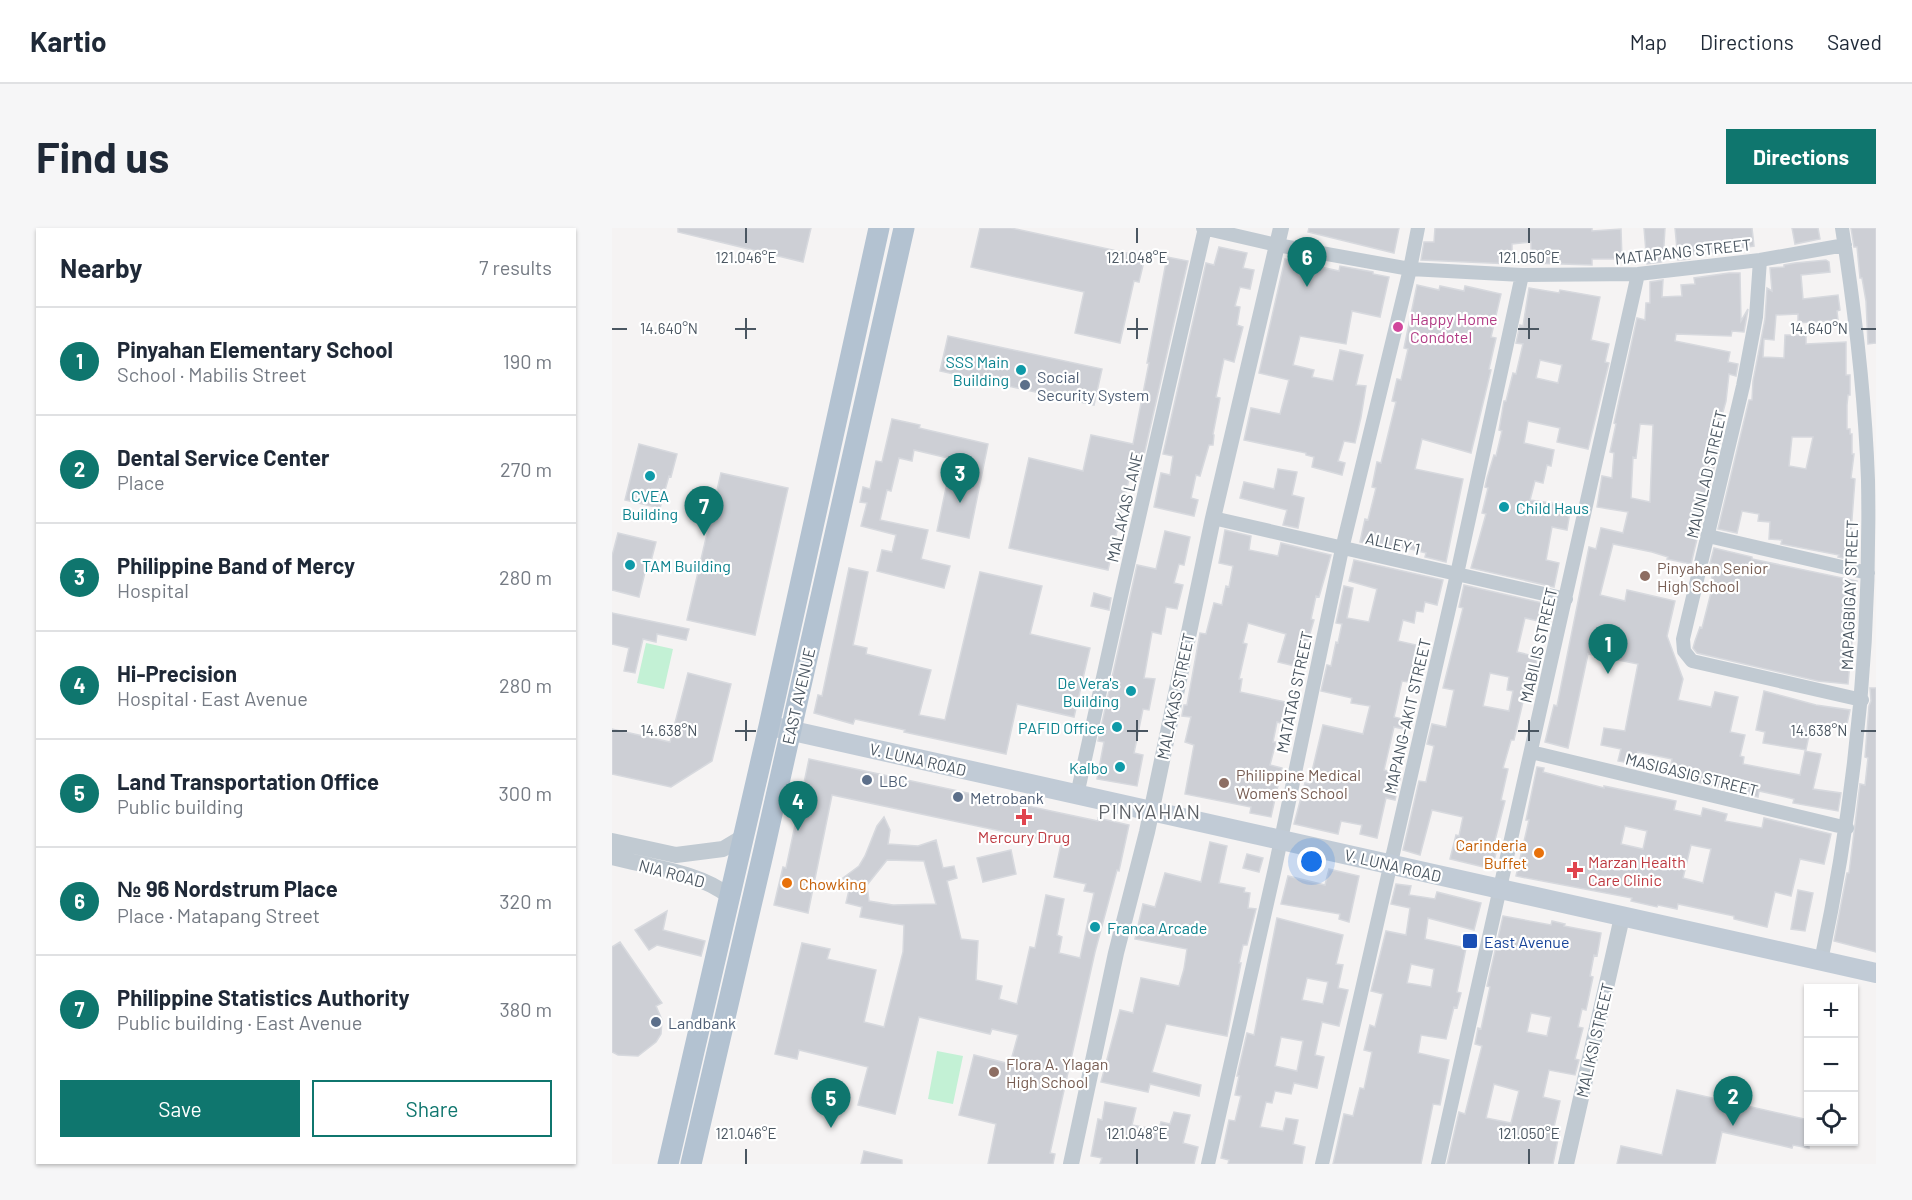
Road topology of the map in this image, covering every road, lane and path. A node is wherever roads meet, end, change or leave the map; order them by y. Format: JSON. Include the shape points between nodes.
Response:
{"nodes":[{"id":1,"x":879,"y":228,"type":"edge"},
{"id":2,"x":904,"y":228,"type":"edge"},
{"id":3,"x":1204,"y":228,"type":"edge"},
{"id":4,"x":1281,"y":228,"type":"edge"},
{"id":5,"x":1418,"y":228,"type":"edge"},
{"id":6,"x":1842,"y":228,"type":"edge"},
{"id":7,"x":1277,"y":245,"type":"junction"},
{"id":8,"x":1845,"y":245,"type":"junction"},
{"id":9,"x":1760,"y":260,"type":"junction"},
{"id":10,"x":1410,"y":269,"type":"junction"},
{"id":11,"x":1638,"y":274,"type":"junction"},
{"id":12,"x":1522,"y":275,"type":"junction"},
{"id":13,"x":1872,"y":478,"type":"edge"},
{"id":14,"x":1214,"y":518,"type":"junction"},
{"id":15,"x":1708,"y":536,"type":"junction"},
{"id":16,"x":1342,"y":549,"type":"junction"},
{"id":17,"x":1868,"y":573,"type":"junction"},
{"id":18,"x":1457,"y":574,"type":"junction"},
{"id":19,"x":1566,"y":599,"type":"junction"},
{"id":20,"x":1862,"y":700,"type":"junction"},
{"id":21,"x":769,"y":726,"type":"junction"},
{"id":22,"x":790,"y":730,"type":"junction"},
{"id":23,"x":1530,"y":752,"type":"junction"},
{"id":24,"x":1077,"y":795,"type":"junction"},
{"id":25,"x":1151,"y":811,"type":"junction"},
{"id":26,"x":1846,"y":828,"type":"junction"},
{"id":27,"x":743,"y":837,"type":"junction"},
{"id":28,"x":1280,"y":839,"type":"junction"},
{"id":29,"x":612,"y":841,"type":"edge"},
{"id":30,"x":612,"y":857,"type":"edge"},
{"id":31,"x":1390,"y":864,"type":"junction"},
{"id":32,"x":1499,"y":890,"type":"junction"},
{"id":33,"x":729,"y":896,"type":"junction"},
{"id":34,"x":1622,"y":917,"type":"junction"},
{"id":35,"x":1821,"y":961,"type":"junction"},
{"id":36,"x":1876,"y":973,"type":"edge"},
{"id":37,"x":668,"y":1164,"type":"edge"},
{"id":38,"x":691,"y":1164,"type":"edge"},
{"id":39,"x":1071,"y":1164,"type":"edge"},
{"id":40,"x":1208,"y":1164,"type":"edge"},
{"id":41,"x":1322,"y":1164,"type":"edge"},
{"id":42,"x":1438,"y":1164,"type":"edge"},
{"id":43,"x":1566,"y":1164,"type":"edge"}],
"edges":[{"from":1,"to":21,"type":"main road","name":"EAST AVENUE"},
{"from":2,"to":22,"type":"main road","name":"EAST AVENUE"},
{"from":3,"to":7,"type":"street","name":"MATAPANG STREET"},
{"from":3,"to":24,"type":"street","name":"MALAKAS LANE"},
{"from":4,"to":7,"type":"street","name":"MALAKAS STREET"},
{"from":5,"to":10,"type":"street","name":"MATATAG STREET"},
{"from":6,"to":8,"type":"street","name":"MAPAGBIGAY STREET"},
{"from":7,"to":10,"type":"street","name":"MATAPANG STREET"},
{"from":7,"to":14,"type":"street","name":"MALAKAS STREET"},
{"from":8,"to":9,"type":"street","name":"MATAPANG STREET"},
{"from":8,"to":13,"type":"street","name":"MAPAGBIGAY STREET"},
{"from":9,"to":11,"type":"street","name":"MATAPANG STREET"},
{"from":9,"to":15,"type":"street","name":"MAUNLAD STREET","via":[[1754,329]]},
{"from":10,"to":12,"type":"street","name":"MATAPANG STREET"},
{"from":10,"to":16,"type":"street","name":"MATATAG STREET"},
{"from":11,"to":12,"type":"street","name":"MATAPANG STREET"},
{"from":11,"to":19,"type":"street","name":"MABILIS STREET"},
{"from":12,"to":18,"type":"street","name":"MAPANG-AKIT STREET"},
{"from":13,"to":17,"type":"street","name":"MAPAGBIGAY STREET"},
{"from":14,"to":16,"type":"street","name":"ALLEY 1"},
{"from":14,"to":25,"type":"street","name":"MALAKAS STREET"},
{"from":15,"to":17,"type":"street"},
{"from":15,"to":20,"type":"street","name":"MAUNLAD STREET","via":[[1683,639],[1684,651],[1692,661]]},
{"from":16,"to":18,"type":"street","name":"ALLEY 1"},
{"from":16,"to":28,"type":"street","name":"MATATAG STREET"},
{"from":17,"to":20,"type":"street","name":"MAPAGBIGAY STREET"},
{"from":18,"to":19,"type":"street","name":"ALLEY 1"},
{"from":18,"to":31,"type":"street","name":"MAPANG-AKIT STREET"},
{"from":19,"to":23,"type":"street","name":"MABILIS STREET"},
{"from":20,"to":26,"type":"street","name":"MAPAGBIGAY STREET"},
{"from":21,"to":22,"type":"main road","name":"V. LUNA ROAD"},
{"from":21,"to":27,"type":"main road","name":"EAST AVENUE"},
{"from":22,"to":24,"type":"main road","name":"V. LUNA ROAD"},
{"from":22,"to":38,"type":"main road","name":"EAST AVENUE"},
{"from":23,"to":26,"type":"street","name":"MASIGASIG STREET"},
{"from":23,"to":32,"type":"street","name":"MABILIS STREET"},
{"from":24,"to":25,"type":"main road","name":"V. LUNA ROAD"},
{"from":25,"to":28,"type":"main road","name":"V. LUNA ROAD"},
{"from":25,"to":39,"type":"street","name":"MALAKAS STREET"},
{"from":26,"to":35,"type":"street","name":"MAPAGBIGAY STREET"},
{"from":27,"to":29,"type":"street","name":"NIA ROAD","via":[[723,849],[676,855]]},
{"from":27,"to":33,"type":"main road","name":"EAST AVENUE"},
{"from":28,"to":31,"type":"main road","name":"V. LUNA ROAD"},
{"from":28,"to":40,"type":"street","name":"MATATAG STREET"},
{"from":30,"to":33,"type":"street","name":"NIA ROAD","via":[[698,878]]},
{"from":31,"to":32,"type":"main road","name":"V. LUNA ROAD"},
{"from":31,"to":41,"type":"street","name":"MAPANG-AKIT STREET"},
{"from":32,"to":34,"type":"main road","name":"V. LUNA ROAD"},
{"from":32,"to":42,"type":"street","name":"MABILIS STREET"},
{"from":33,"to":37,"type":"main road","name":"EAST AVENUE"},
{"from":34,"to":35,"type":"main road","name":"V. LUNA ROAD"},
{"from":34,"to":43,"type":"street","name":"MALIKSI STREET"},
{"from":35,"to":36,"type":"main road","name":"V. LUNA ROAD"}]}
